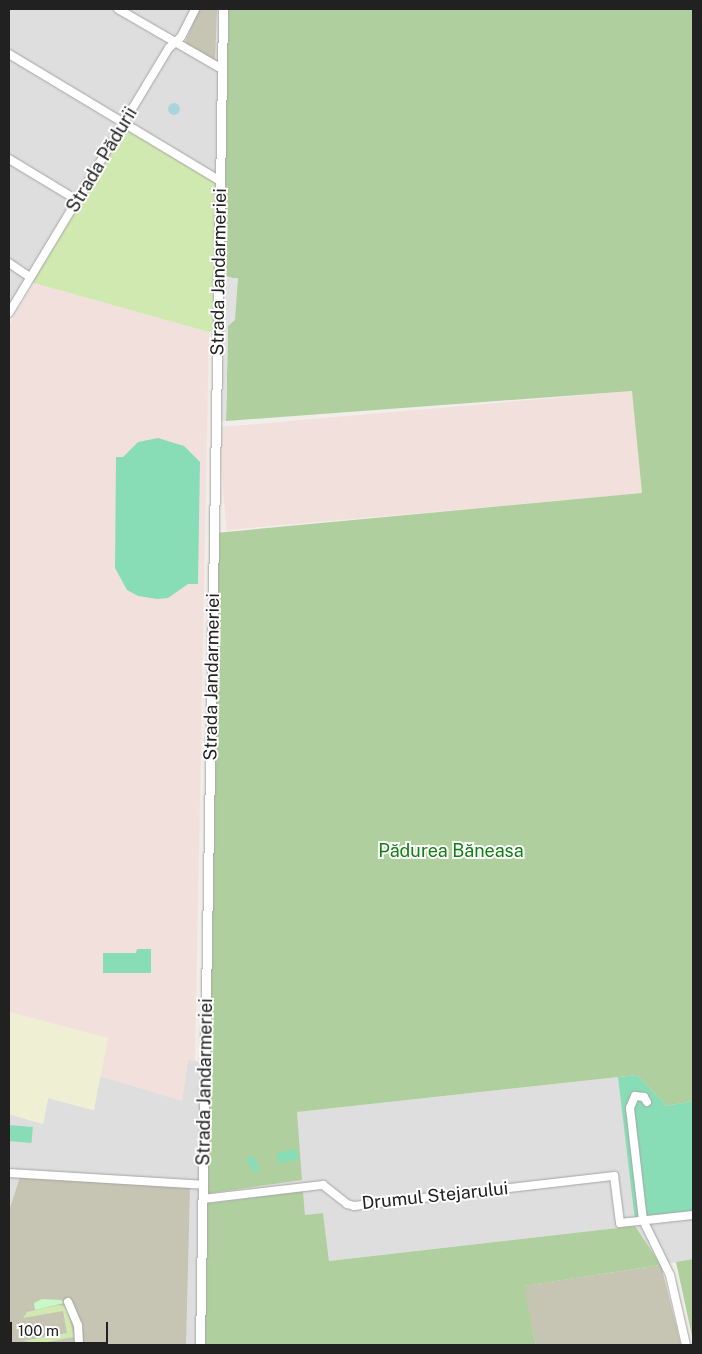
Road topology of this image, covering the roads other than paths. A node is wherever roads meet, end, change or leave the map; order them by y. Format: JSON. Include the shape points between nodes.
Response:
{"nodes":[{"id":1,"x":118,"y":9,"type":"edge"},
{"id":2,"x":195,"y":9,"type":"edge"},
{"id":3,"x":223,"y":9,"type":"edge"},
{"id":4,"x":174,"y":42,"type":"junction"},
{"id":5,"x":9,"y":54,"type":"edge"},
{"id":6,"x":222,"y":69,"type":"junction"},
{"id":7,"x":124,"y":123,"type":"junction"},
{"id":8,"x":9,"y":159,"type":"edge"},
{"id":9,"x":220,"y":181,"type":"junction"},
{"id":10,"x":77,"y":200,"type":"junction"},
{"id":11,"x":9,"y":263,"type":"edge"},
{"id":12,"x":30,"y":277,"type":"junction"},
{"id":13,"x":9,"y":313,"type":"edge"},
{"id":14,"x":647,"y":1102,"type":"dead end"},
{"id":15,"x":9,"y":1173,"type":"edge"},
{"id":16,"x":203,"y":1186,"type":"junction"},
{"id":17,"x":203,"y":1199,"type":"junction"},
{"id":18,"x":693,"y":1215,"type":"edge"},
{"id":19,"x":643,"y":1220,"type":"junction"},
{"id":20,"x":68,"y":1302,"type":"dead end"},
{"id":21,"x":79,"y":1345,"type":"edge"},
{"id":22,"x":200,"y":1345,"type":"edge"},
{"id":23,"x":686,"y":1345,"type":"edge"}],
"edges":[{"from":1,"to":4,"type":"street"},
{"from":2,"to":4,"type":"street","name":"Strada Pădurii","via":[[181,37]]},
{"from":3,"to":6,"type":"street","name":"Strada Jandarmeriei"},
{"from":4,"to":6,"type":"street"},
{"from":4,"to":7,"type":"street","name":"Strada Pădurii"},
{"from":5,"to":7,"type":"street"},
{"from":6,"to":9,"type":"street","name":"Strada Jandarmeriei"},
{"from":7,"to":9,"type":"street"},
{"from":7,"to":10,"type":"street","name":"Strada Pădurii"},
{"from":8,"to":10,"type":"street"},
{"from":9,"to":16,"type":"street","name":"Strada Jandarmeriei"},
{"from":10,"to":12,"type":"street","name":"Strada Pădurii"},
{"from":11,"to":12,"type":"street"},
{"from":12,"to":13,"type":"street","name":"Strada Pădurii"},
{"from":14,"to":19,"type":"street","via":[[638,1095],[633,1098],[630,1108]]},
{"from":15,"to":16,"type":"street"},
{"from":16,"to":17,"type":"street","name":"Strada Jandarmeriei"},
{"from":17,"to":19,"type":"street","name":"Drumul Stejarului","via":[[323,1185],[354,1206],[614,1176],[620,1223]]},
{"from":17,"to":22,"type":"street","name":"Strada Jandarmeriei"},
{"from":18,"to":19,"type":"street"},
{"from":19,"to":23,"type":"street","via":[[670,1275]]},
{"from":20,"to":21,"type":"street","via":[[78,1325]]}]}
